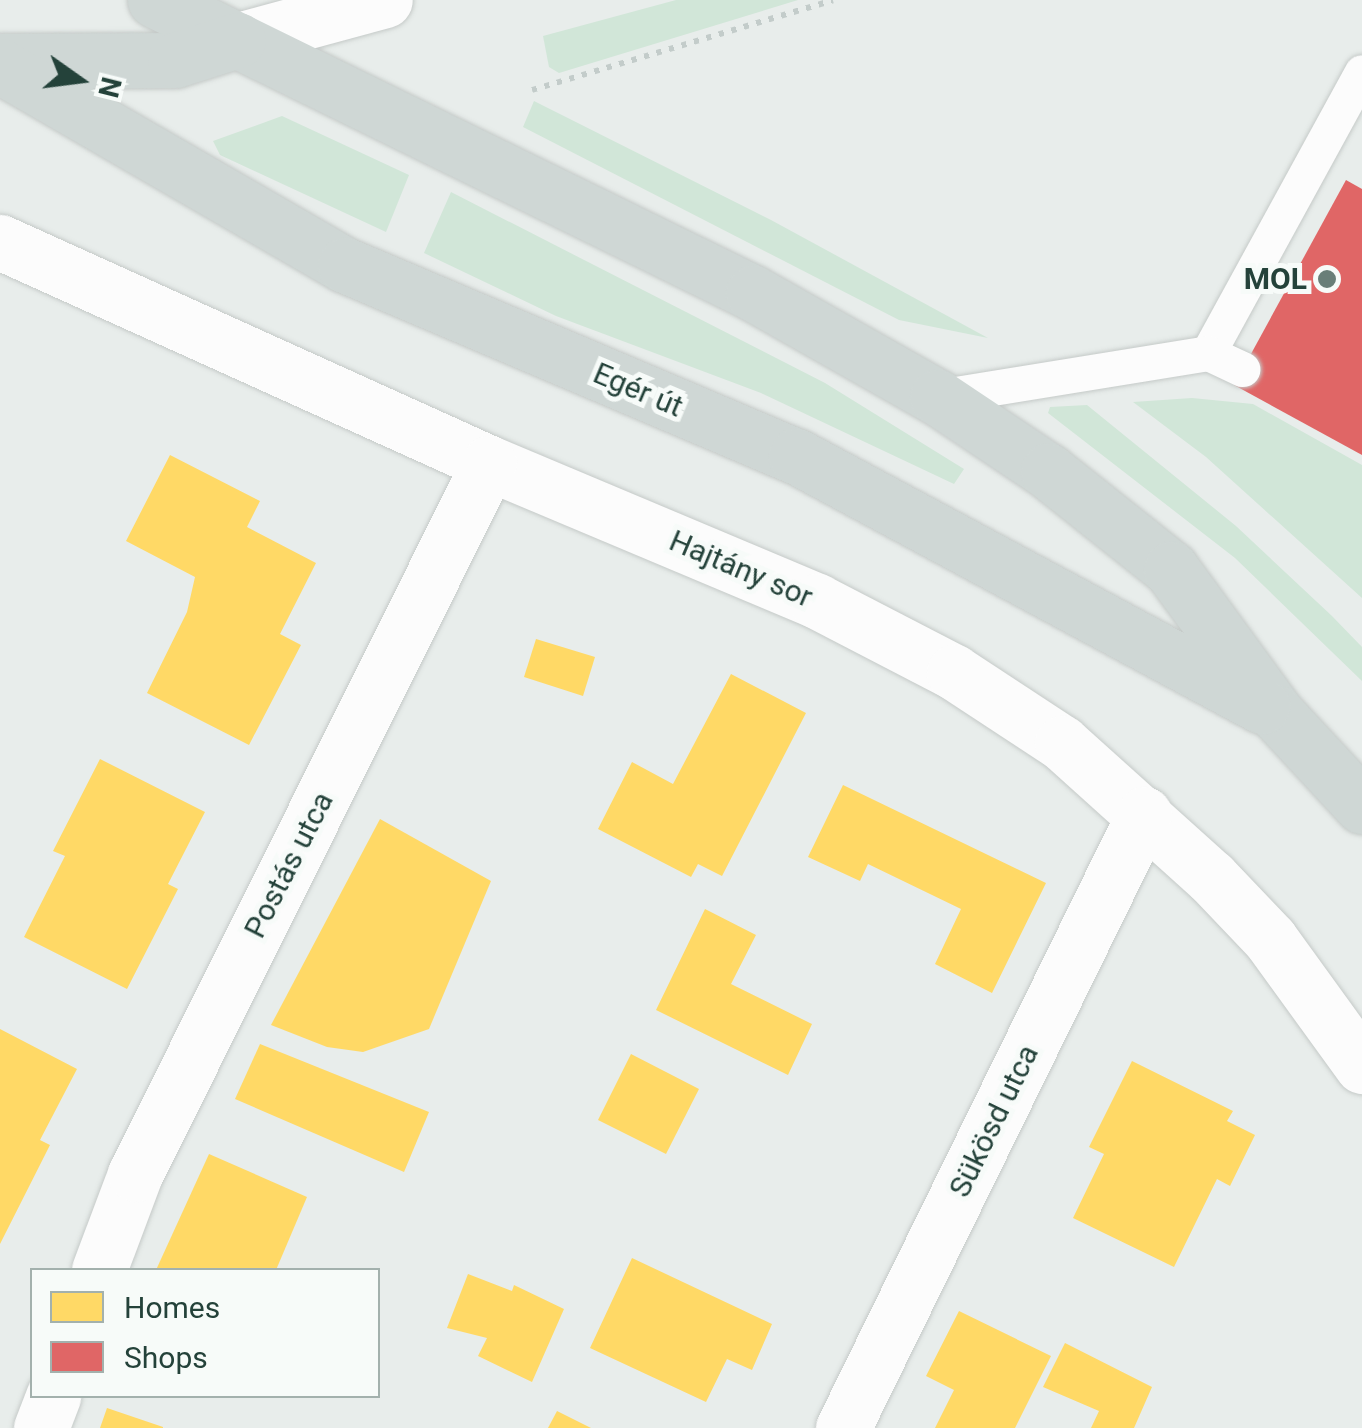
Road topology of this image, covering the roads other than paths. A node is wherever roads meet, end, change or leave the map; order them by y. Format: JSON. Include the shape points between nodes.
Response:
{"nodes":[{"id":1,"x":155,"y":0,"type":"edge"},
{"id":2,"x":385,"y":0,"type":"edge"},
{"id":3,"x":238,"y":40,"type":"junction"},
{"id":4,"x":0,"y":63,"type":"edge"},
{"id":5,"x":1362,"y":72,"type":"edge"},
{"id":6,"x":0,"y":242,"type":"edge"},
{"id":7,"x":1208,"y":353,"type":"junction"},
{"id":8,"x":1243,"y":369,"type":"dead end"},
{"id":9,"x":937,"y":397,"type":"junction"},
{"id":10,"x":489,"y":464,"type":"junction"},
{"id":11,"x":1276,"y":714,"type":"junction"},
{"id":12,"x":1362,"y":806,"type":"edge"},
{"id":13,"x":1144,"y":814,"type":"junction"},
{"id":14,"x":1362,"y":1066,"type":"edge"},
{"id":15,"x":100,"y":1268,"type":"edge"},
{"id":16,"x":52,"y":1398,"type":"edge"},
{"id":17,"x":41,"y":1428,"type":"edge"},
{"id":18,"x":843,"y":1428,"type":"edge"}],
"edges":[{"from":1,"to":3,"type":"main road","name":"Egér út"},
{"from":2,"to":3,"type":"street"},
{"from":3,"to":4,"type":"main road","via":[[175,60]]},
{"from":3,"to":9,"type":"main road","name":"Egér út","via":[[753,293]]},
{"from":4,"to":11,"type":"main road","name":"Egér út","via":[[345,265],[796,456]]},
{"from":5,"to":7,"type":"lane"},
{"from":6,"to":10,"type":"street","name":"Hajtány sor"},
{"from":7,"to":8,"type":"lane"},
{"from":7,"to":9,"type":"lane"},
{"from":9,"to":11,"type":"main road","name":"Egér út","via":[[1048,472],[1170,568]]},
{"from":10,"to":13,"type":"street","name":"Hajtány sor","via":[[883,634],[1007,705]]},
{"from":10,"to":15,"type":"street","name":"Postás utca","via":[[135,1174]]},
{"from":11,"to":12,"type":"main road","name":"Egér út"},
{"from":13,"to":14,"type":"street","name":"Hajtány sor","via":[[1270,940]]},
{"from":13,"to":18,"type":"street","name":"Sükösd utca"},
{"from":16,"to":17,"type":"street"}]}
